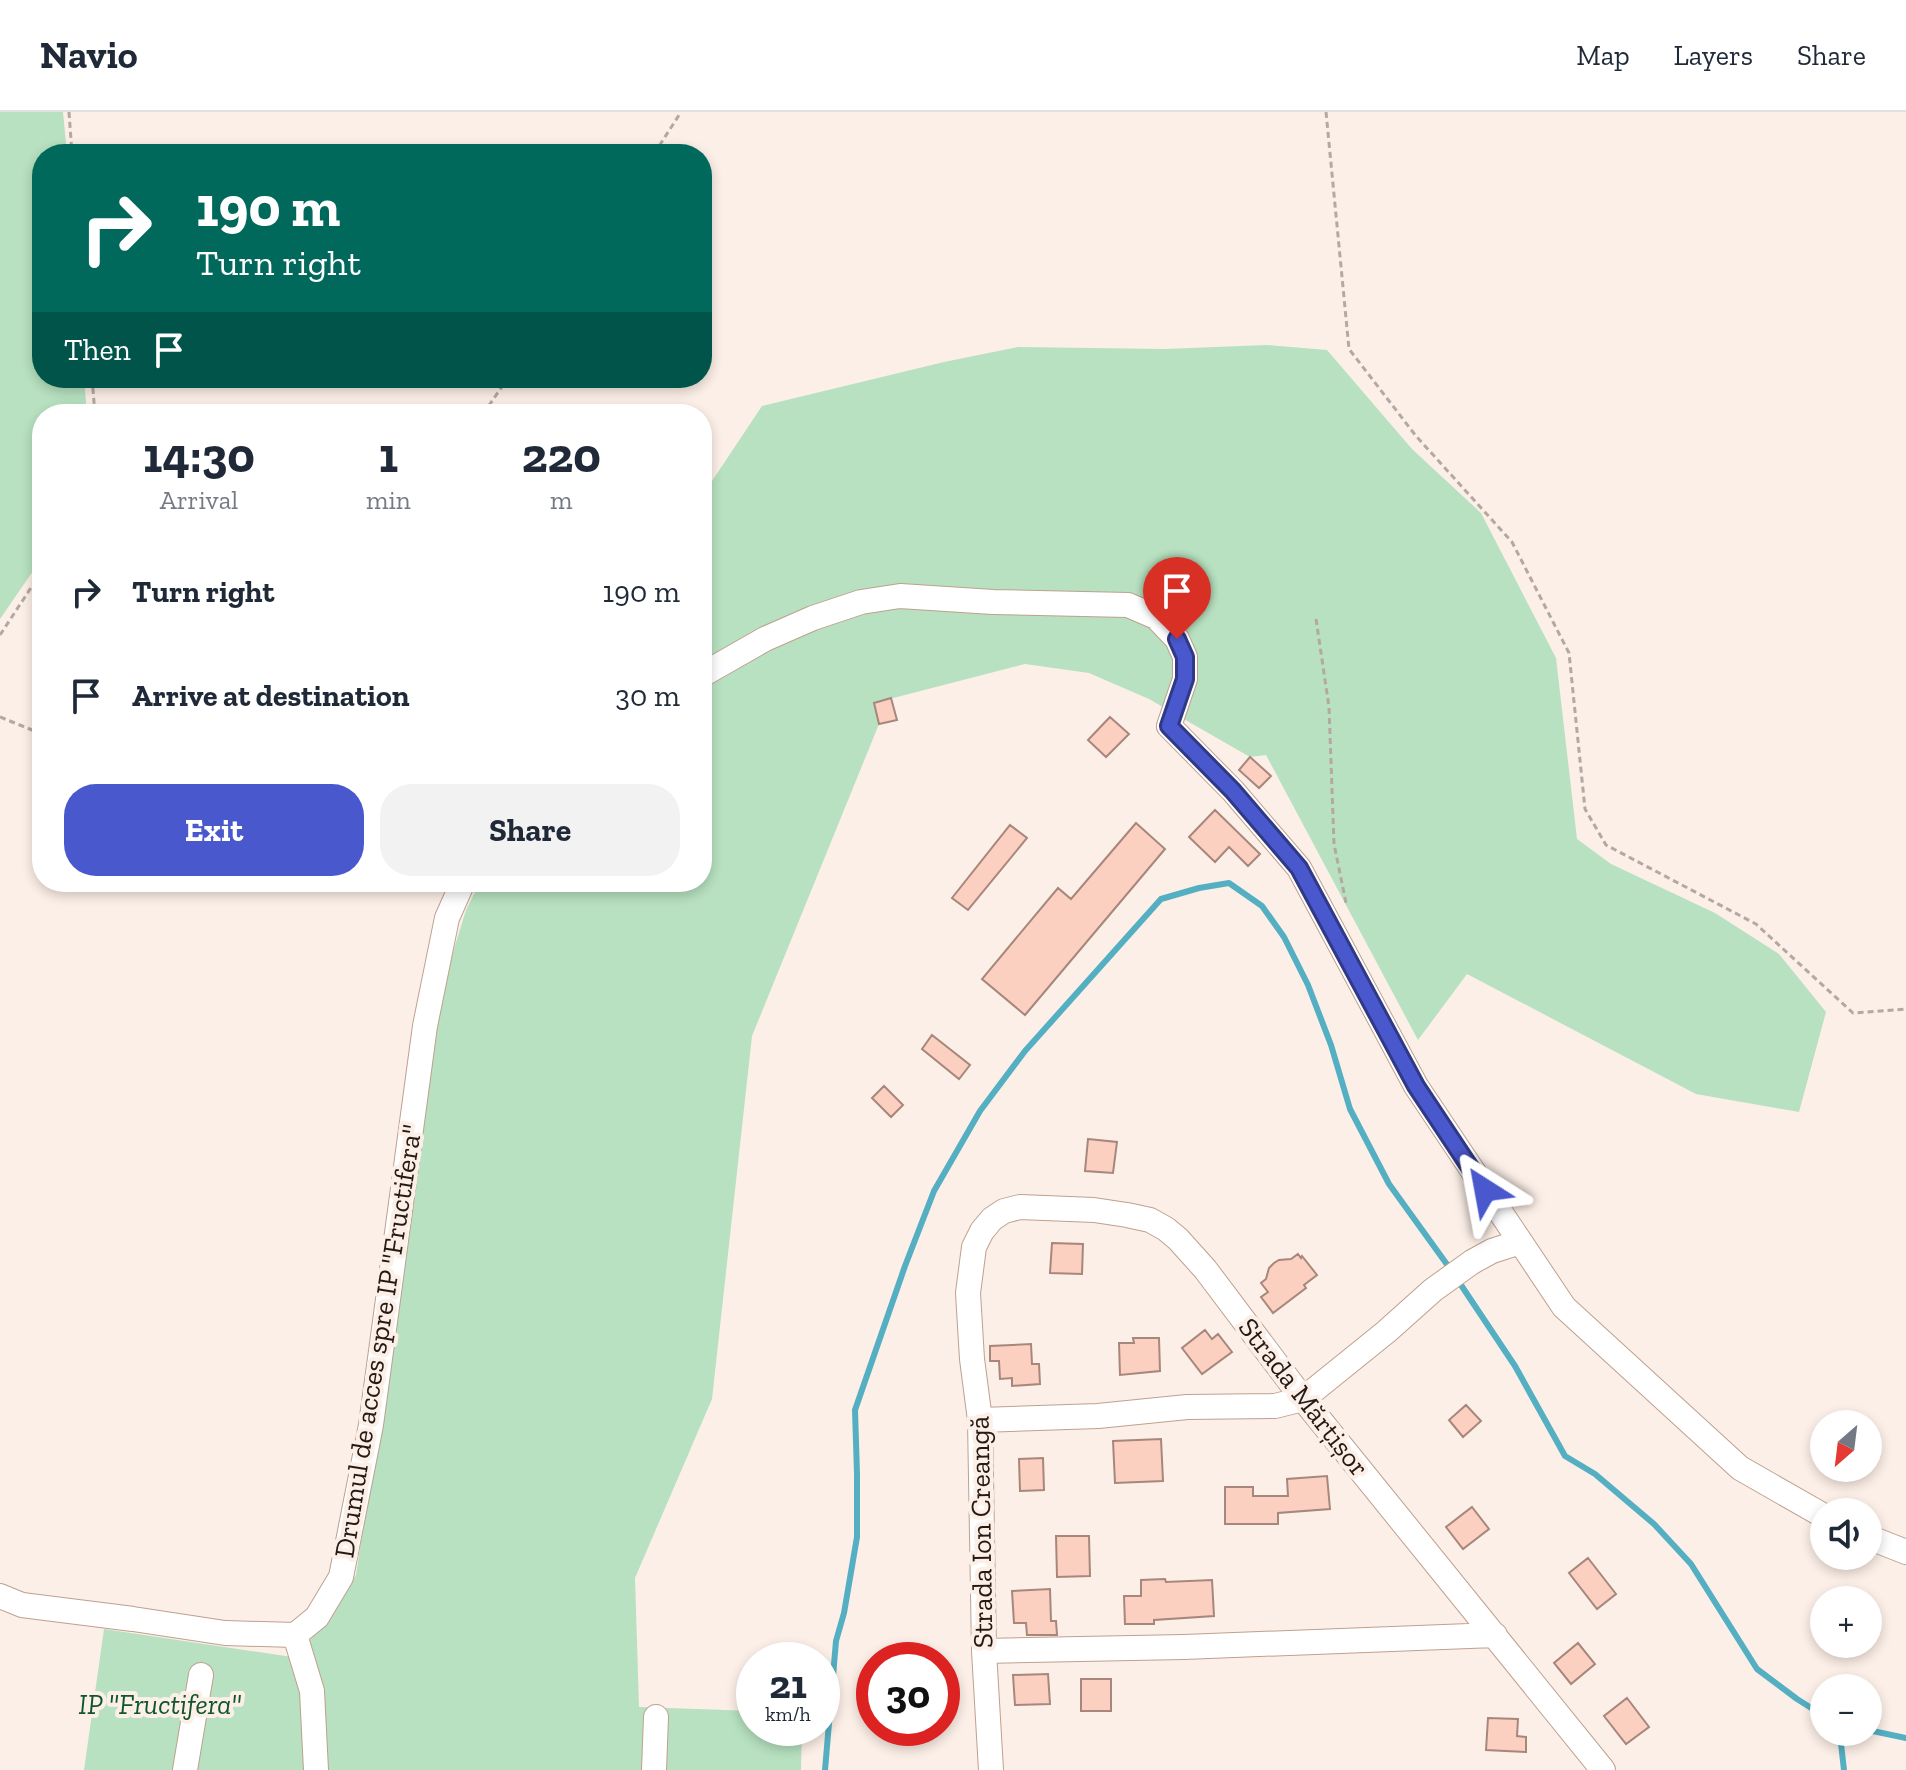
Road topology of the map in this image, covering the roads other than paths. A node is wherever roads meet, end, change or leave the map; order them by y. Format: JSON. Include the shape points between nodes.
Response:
{"nodes":[{"id":1,"x":712,"y":669,"type":"edge"},
{"id":2,"x":459,"y":892,"type":"edge"},
{"id":3,"x":1520,"y":1242,"type":"junction"},
{"id":4,"x":968,"y":1293,"type":"joint"},
{"id":5,"x":1303,"y":1399,"type":"junction"},
{"id":6,"x":980,"y":1420,"type":"junction"},
{"id":7,"x":1810,"y":1508,"type":"edge"},
{"id":8,"x":1882,"y":1543,"type":"edge"},
{"id":9,"x":1906,"y":1552,"type":"edge"},
{"id":10,"x":0,"y":1596,"type":"edge"},
{"id":11,"x":295,"y":1635,"type":"junction"},
{"id":12,"x":1495,"y":1635,"type":"junction"},
{"id":13,"x":984,"y":1651,"type":"junction"},
{"id":14,"x":201,"y":1675,"type":"dead end"},
{"id":15,"x":656,"y":1717,"type":"dead end"},
{"id":16,"x":185,"y":1770,"type":"edge"},
{"id":17,"x":316,"y":1770,"type":"edge"},
{"id":18,"x":654,"y":1770,"type":"edge"},
{"id":19,"x":991,"y":1770,"type":"edge"},
{"id":20,"x":1603,"y":1770,"type":"edge"}],
"edges":[{"from":1,"to":3,"type":"street","via":[[813,618],[900,596],[1128,605],[1156,617],[1177,639],[1185,657],[1185,679],[1169,726],[1299,868],[1416,1086]]},
{"from":2,"to":11,"type":"street","name":"Drumul de acces spre IP \"Fructifera\"","via":[[447,918],[425,1026],[371,1425],[341,1577],[317,1617]]},
{"from":3,"to":5,"type":"street","via":[[1472,1262],[1433,1290]]},
{"from":3,"to":7,"type":"street","via":[[1564,1307],[1740,1468]]},
{"from":4,"to":5,"type":"street","name":"Strada Mărțișor","via":[[974,1247],[982,1231],[1004,1211],[1094,1210],[1150,1220],[1178,1239],[1205,1269]]},
{"from":4,"to":6,"type":"street","name":"Strada Ion Creangă"},
{"from":5,"to":6,"type":"street","via":[[1275,1406]]},
{"from":5,"to":12,"type":"street","name":"Strada Mărțișor"},
{"from":6,"to":13,"type":"street","name":"Strada Ion Creangă"},
{"from":8,"to":9,"type":"street"},
{"from":10,"to":11,"type":"street","via":[[22,1605],[225,1633]]},
{"from":11,"to":17,"type":"street","via":[[312,1691]]},
{"from":12,"to":13,"type":"street"},
{"from":12,"to":20,"type":"street","name":"Strada Mărțișor"},
{"from":13,"to":19,"type":"street","name":"Strada Ion Creangă"},
{"from":14,"to":16,"type":"street"},
{"from":15,"to":18,"type":"street"}]}
